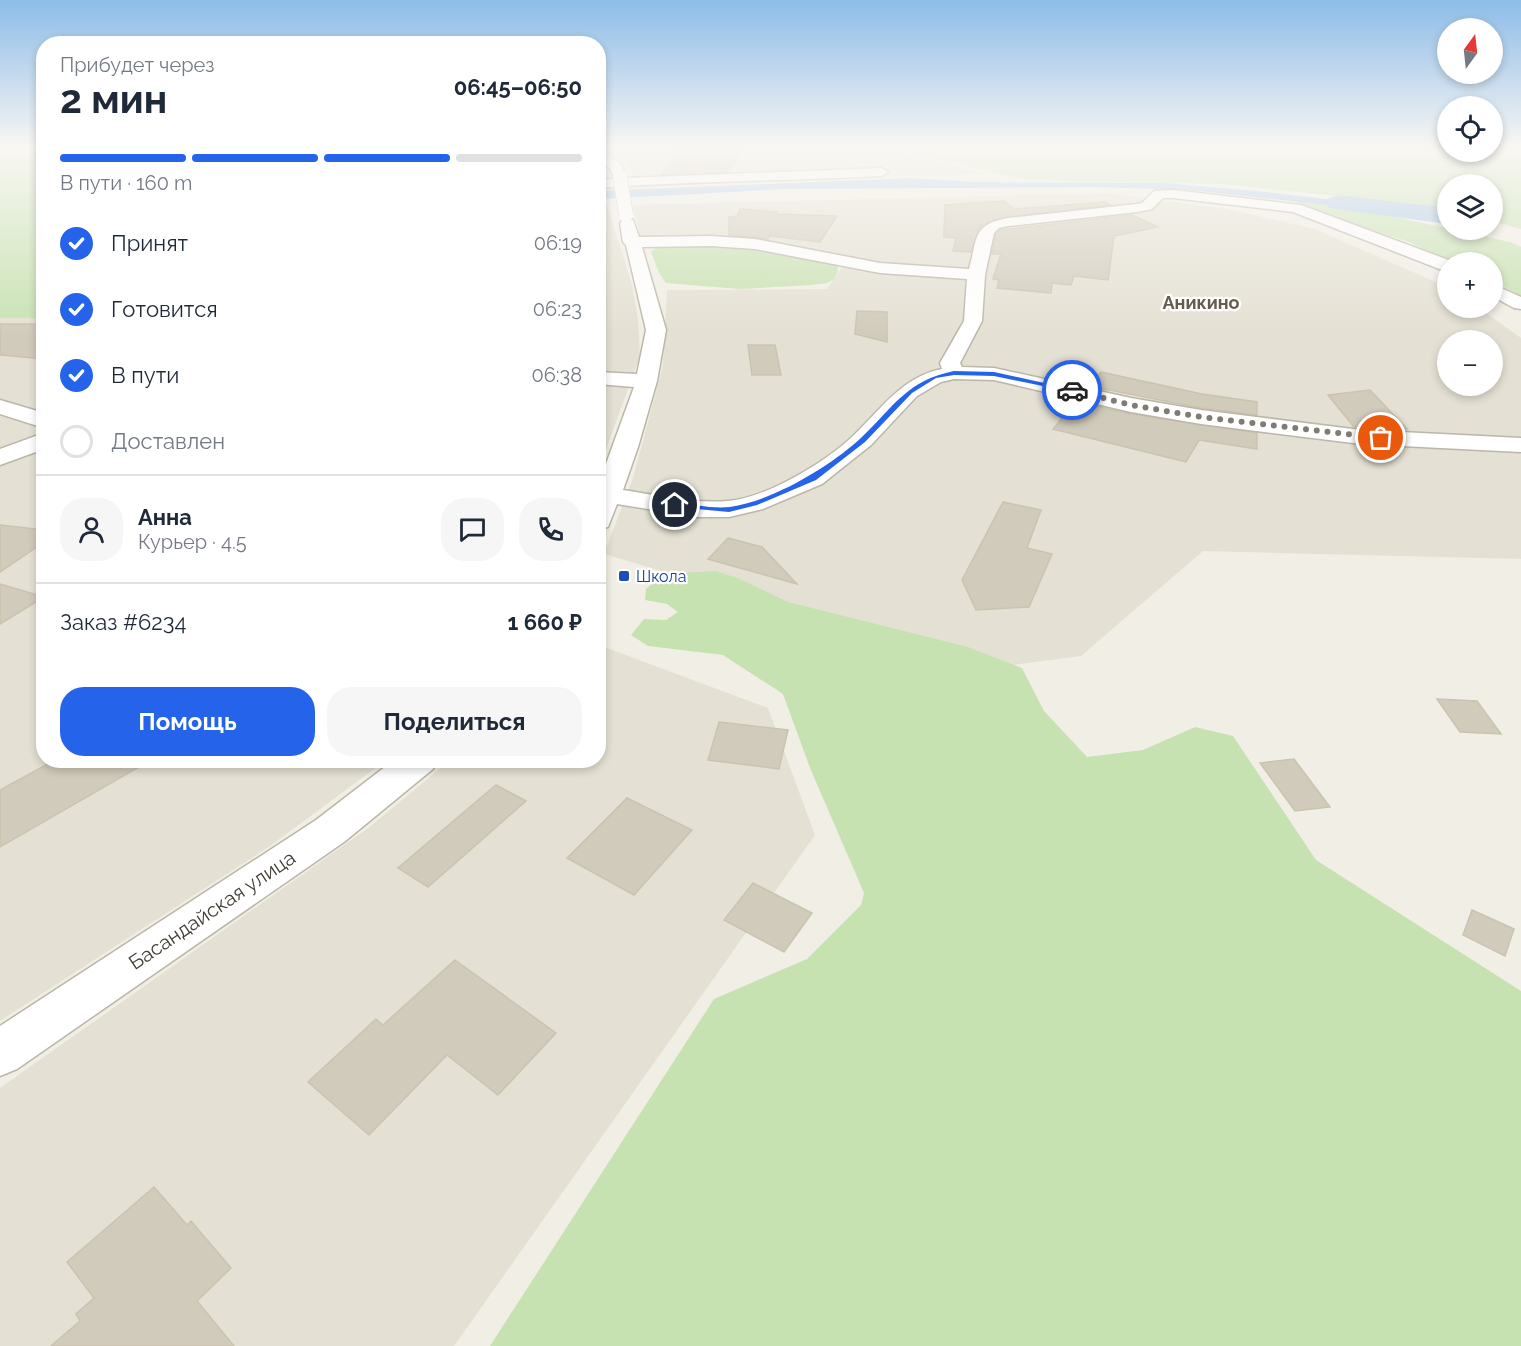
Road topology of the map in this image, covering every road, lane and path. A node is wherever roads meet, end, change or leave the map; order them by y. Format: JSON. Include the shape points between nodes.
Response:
{"nodes":[{"id":1,"x":625,"y":210,"type":"edge"},
{"id":2,"x":1116,"y":210,"type":"edge"},
{"id":3,"x":1301,"y":210,"type":"edge"},
{"id":4,"x":632,"y":242,"type":"junction"},
{"id":5,"x":1437,"y":262,"type":"edge"},
{"id":6,"x":976,"y":275,"type":"junction"},
{"id":7,"x":1503,"y":295,"type":"edge"},
{"id":8,"x":1520,"y":304,"type":"edge"},
{"id":9,"x":954,"y":373,"type":"junction"},
{"id":10,"x":606,"y":378,"type":"edge"},
{"id":11,"x":646,"y":381,"type":"junction"},
{"id":12,"x":0,"y":407,"type":"edge"},
{"id":13,"x":36,"y":418,"type":"edge"},
{"id":14,"x":36,"y":443,"type":"edge"},
{"id":15,"x":1521,"y":445,"type":"edge"},
{"id":16,"x":0,"y":458,"type":"edge"},
{"id":17,"x":608,"y":495,"type":"junction"},
{"id":18,"x":606,"y":500,"type":"edge"},
{"id":19,"x":410,"y":768,"type":"edge"},
{"id":20,"x":0,"y":1053,"type":"edge"}],
"edges":[{"from":1,"to":4,"type":"street","bridge":true},
{"from":2,"to":6,"type":"street","via":[[994,225],[987,231]]},
{"from":3,"to":5,"type":"street"},
{"from":4,"to":6,"type":"street","via":[[755,244],[880,268]]},
{"from":4,"to":11,"type":"street","via":[[656,330]]},
{"from":6,"to":9,"type":"street","via":[[973,321],[950,363]]},
{"from":7,"to":8,"type":"street"},
{"from":9,"to":15,"type":"street","via":[[994,374],[1131,405],[1360,437]]},
{"from":9,"to":17,"type":"street","via":[[934,377],[909,391],[863,440],[813,479],[754,503],[729,509],[697,508]]},
{"from":10,"to":11,"type":"street"},
{"from":11,"to":17,"type":"street"},
{"from":12,"to":13,"type":"street"},
{"from":14,"to":16,"type":"street"},
{"from":17,"to":18,"type":"street"},
{"from":19,"to":20,"type":"street","name":"Басандайская улица","via":[[330,831]]}]}
